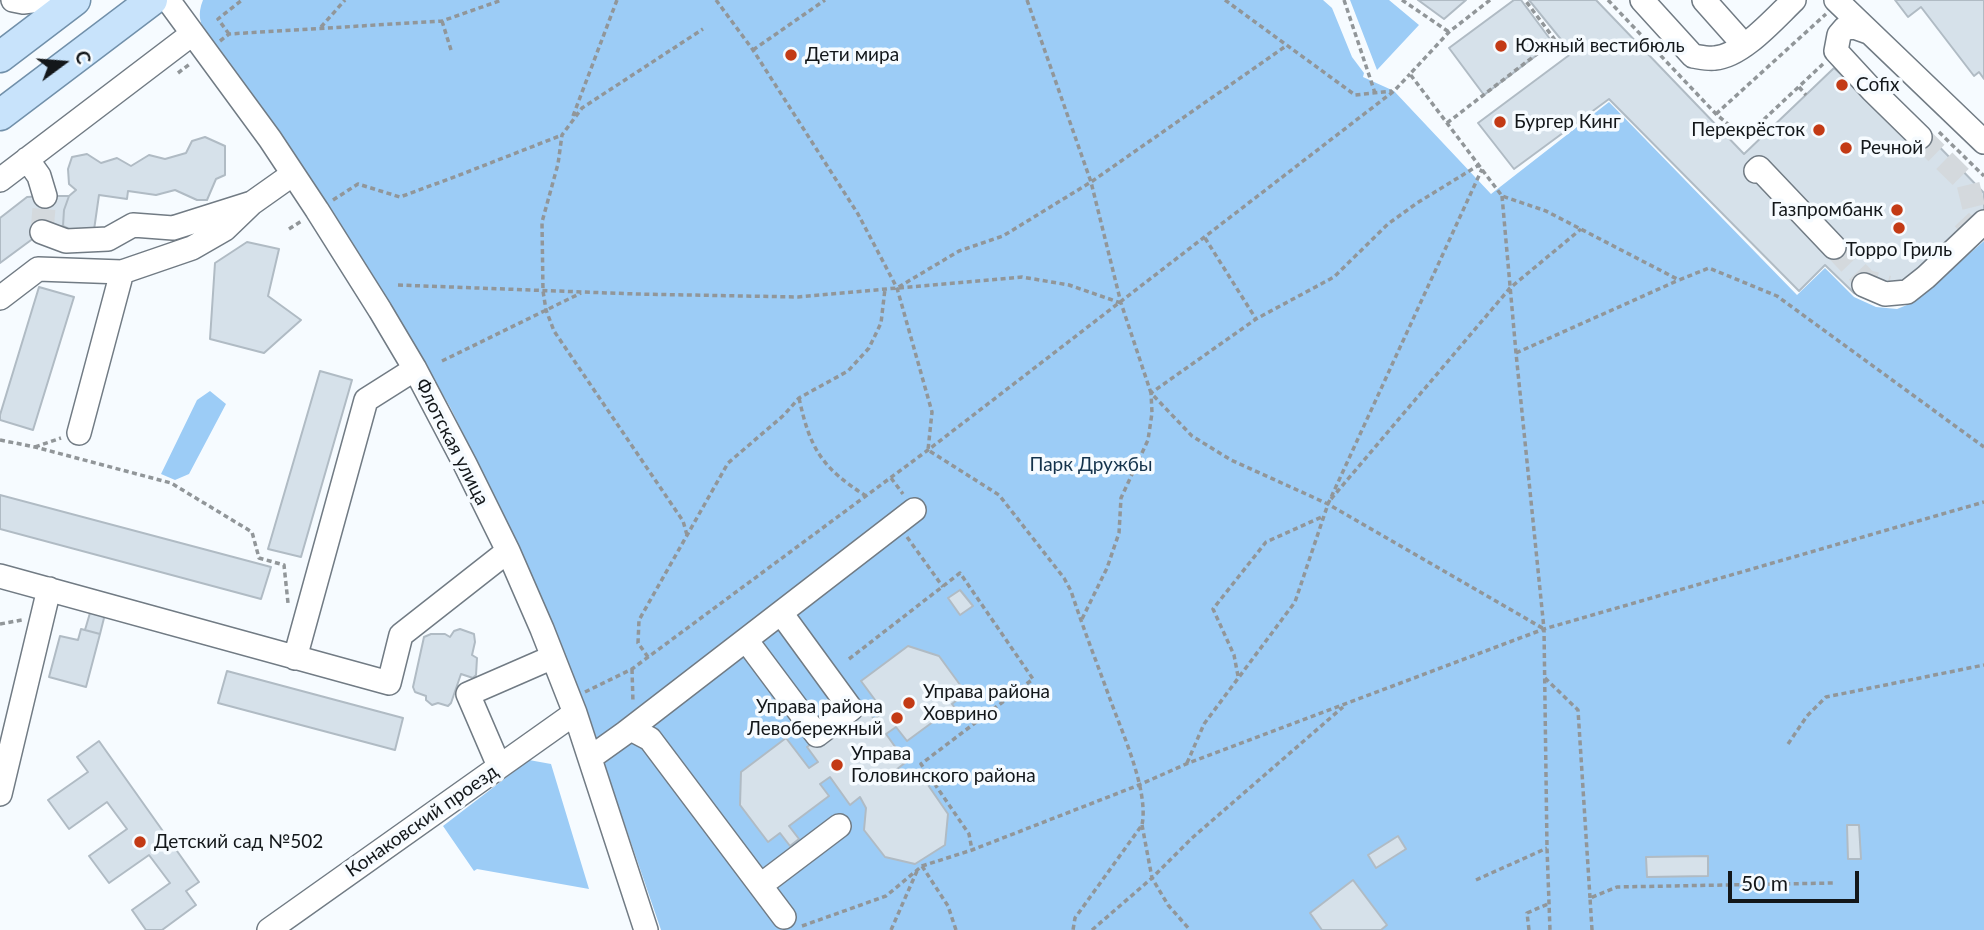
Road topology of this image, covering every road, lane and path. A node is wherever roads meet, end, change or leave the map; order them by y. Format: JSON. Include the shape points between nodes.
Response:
{"nodes":[{"id":1,"x":13,"y":0,"type":"edge"},
{"id":2,"x":40,"y":0,"type":"edge"},
{"id":3,"x":75,"y":0,"type":"edge"},
{"id":4,"x":152,"y":0,"type":"edge"},
{"id":5,"x":168,"y":0,"type":"edge"},
{"id":6,"x":242,"y":0,"type":"edge"},
{"id":7,"x":345,"y":0,"type":"edge"},
{"id":8,"x":502,"y":0,"type":"edge"},
{"id":9,"x":617,"y":0,"type":"edge"},
{"id":10,"x":716,"y":0,"type":"edge"},
{"id":11,"x":825,"y":0,"type":"edge"},
{"id":12,"x":1027,"y":0,"type":"edge"},
{"id":13,"x":1226,"y":0,"type":"edge"},
{"id":14,"x":1238,"y":0,"type":"edge"},
{"id":15,"x":1344,"y":0,"type":"edge"},
{"id":16,"x":1402,"y":0,"type":"edge"},
{"id":17,"x":1490,"y":0,"type":"edge"},
{"id":18,"x":1525,"y":0,"type":"edge"},
{"id":19,"x":1608,"y":0,"type":"edge"},
{"id":20,"x":1642,"y":0,"type":"edge"},
{"id":21,"x":1704,"y":0,"type":"edge"},
{"id":22,"x":1792,"y":1,"type":"edge"},
{"id":23,"x":1837,"y":1,"type":"edge"},
{"id":24,"x":1237,"y":8,"type":"junction"},
{"id":25,"x":442,"y":21,"type":"junction"},
{"id":26,"x":319,"y":28,"type":"junction"},
{"id":27,"x":703,"y":29,"type":"dead end"},
{"id":28,"x":1449,"y":32,"type":"junction"},
{"id":29,"x":1868,"y":32,"type":"junction"},
{"id":30,"x":192,"y":34,"type":"junction"},
{"id":31,"x":1744,"y":45,"type":"junction"},
{"id":32,"x":1286,"y":46,"type":"junction"},
{"id":33,"x":753,"y":50,"type":"junction"},
{"id":34,"x":451,"y":51,"type":"dead end"},
{"id":35,"x":1836,"y":51,"type":"junction"},
{"id":36,"x":0,"y":57,"type":"edge"},
{"id":37,"x":193,"y":62,"type":"dead end"},
{"id":38,"x":178,"y":73,"type":"dead end"},
{"id":39,"x":1410,"y":74,"type":"junction"},
{"id":40,"x":1799,"y":87,"type":"junction"},
{"id":41,"x":1394,"y":91,"type":"junction"},
{"id":42,"x":1375,"y":93,"type":"junction"},
{"id":43,"x":1806,"y":95,"type":"dead end"},
{"id":44,"x":1716,"y":114,"type":"junction"},
{"id":45,"x":0,"y":115,"type":"edge"},
{"id":46,"x":572,"y":121,"type":"junction"},
{"id":47,"x":1447,"y":123,"type":"junction"},
{"id":48,"x":1928,"y":133,"type":"joint"},
{"id":49,"x":562,"y":135,"type":"junction"},
{"id":50,"x":1984,"y":142,"type":"edge"},
{"id":51,"x":27,"y":159,"type":"junction"},
{"id":52,"x":1480,"y":167,"type":"junction"},
{"id":53,"x":1756,"y":171,"type":"dead end"},
{"id":54,"x":293,"y":174,"type":"junction"},
{"id":55,"x":1984,"y":176,"type":"edge"},
{"id":56,"x":0,"y":180,"type":"edge"},
{"id":57,"x":1091,"y":182,"type":"junction"},
{"id":58,"x":343,"y":193,"type":"dead end"},
{"id":59,"x":46,"y":196,"type":"tunnel mouth"},
{"id":60,"x":1502,"y":196,"type":"junction"},
{"id":61,"x":252,"y":203,"type":"junction"},
{"id":62,"x":304,"y":219,"type":"dead end"},
{"id":63,"x":1984,"y":222,"type":"edge"},
{"id":64,"x":289,"y":229,"type":"dead end"},
{"id":65,"x":1581,"y":229,"type":"junction"},
{"id":66,"x":42,"y":232,"type":"dead end"},
{"id":67,"x":1205,"y":238,"type":"junction"},
{"id":68,"x":1835,"y":247,"type":"tunnel mouth"},
{"id":69,"x":122,"y":272,"type":"junction"},
{"id":70,"x":1679,"y":280,"type":"junction"},
{"id":71,"x":398,"y":285,"type":"dead end"},
{"id":72,"x":1864,"y":285,"type":"tunnel mouth"},
{"id":73,"x":897,"y":288,"type":"junction"},
{"id":74,"x":1510,"y":288,"type":"junction"},
{"id":75,"x":885,"y":289,"type":"junction"},
{"id":76,"x":543,"y":290,"type":"junction"},
{"id":77,"x":583,"y":292,"type":"junction"},
{"id":78,"x":0,"y":298,"type":"edge"},
{"id":79,"x":1121,"y":303,"type":"junction"},
{"id":80,"x":546,"y":310,"type":"junction"},
{"id":81,"x":1256,"y":319,"type":"junction"},
{"id":82,"x":1516,"y":353,"type":"junction"},
{"id":83,"x":442,"y":361,"type":"dead end"},
{"id":84,"x":415,"y":369,"type":"junction"},
{"id":85,"x":1151,"y":393,"type":"junction"},
{"id":86,"x":799,"y":398,"type":"junction"},
{"id":87,"x":79,"y":433,"type":"joint"},
{"id":88,"x":0,"y":440,"type":"edge"},
{"id":89,"x":35,"y":447,"type":"junction"},
{"id":90,"x":1984,"y":447,"type":"edge"},
{"id":91,"x":929,"y":450,"type":"junction"},
{"id":92,"x":866,"y":496,"type":"junction"},
{"id":93,"x":1984,"y":502,"type":"edge"},
{"id":94,"x":1328,"y":504,"type":"junction"},
{"id":95,"x":1324,"y":516,"type":"junction"},
{"id":96,"x":905,"y":517,"type":"joint"},
{"id":97,"x":687,"y":535,"type":"junction"},
{"id":98,"x":508,"y":551,"type":"junction"},
{"id":99,"x":0,"y":576,"type":"edge"},
{"id":100,"x":943,"y":587,"type":"junction"},
{"id":101,"x":49,"y":589,"type":"junction"},
{"id":102,"x":289,"y":605,"type":"dead end"},
{"id":103,"x":781,"y":613,"type":"junction"},
{"id":104,"x":1081,"y":621,"type":"junction"},
{"id":105,"x":1544,"y":629,"type":"junction"},
{"id":106,"x":746,"y":640,"type":"junction"},
{"id":107,"x":553,"y":657,"type":"junction"},
{"id":108,"x":648,"y":657,"type":"junction"},
{"id":109,"x":295,"y":658,"type":"junction"},
{"id":110,"x":849,"y":659,"type":"dead end"},
{"id":111,"x":1984,"y":665,"type":"edge"},
{"id":112,"x":632,"y":669,"type":"junction"},
{"id":113,"x":1238,"y":678,"type":"junction"},
{"id":114,"x":1545,"y":678,"type":"junction"},
{"id":115,"x":578,"y":703,"type":"junction"},
{"id":116,"x":633,"y":704,"type":"dead end"},
{"id":117,"x":1347,"y":704,"type":"junction"},
{"id":118,"x":631,"y":729,"type":"junction"},
{"id":119,"x":1788,"y":744,"type":"dead end"},
{"id":120,"x":590,"y":758,"type":"junction"},
{"id":121,"x":1186,"y":764,"type":"junction"},
{"id":122,"x":499,"y":766,"type":"junction"},
{"id":123,"x":1139,"y":785,"type":"junction"},
{"id":124,"x":0,"y":793,"type":"edge"},
{"id":125,"x":1142,"y":825,"type":"junction"},
{"id":126,"x":839,"y":826,"type":"dead end"},
{"id":127,"x":1546,"y":848,"type":"junction"},
{"id":128,"x":972,"y":850,"type":"junction"},
{"id":129,"x":920,"y":867,"type":"junction"},
{"id":130,"x":1152,"y":878,"type":"junction"},
{"id":131,"x":1476,"y":880,"type":"dead end"},
{"id":132,"x":1833,"y":883,"type":"dead end"},
{"id":133,"x":761,"y":885,"type":"junction"},
{"id":134,"x":1590,"y":898,"type":"junction"},
{"id":135,"x":1548,"y":904,"type":"junction"},
{"id":136,"x":791,"y":922,"type":"joint"},
{"id":137,"x":281,"y":926,"type":"edge"},
{"id":138,"x":646,"y":930,"type":"edge"},
{"id":139,"x":891,"y":930,"type":"edge"},
{"id":140,"x":956,"y":930,"type":"edge"},
{"id":141,"x":1073,"y":930,"type":"edge"},
{"id":142,"x":1092,"y":930,"type":"edge"},
{"id":143,"x":1190,"y":930,"type":"edge"},
{"id":144,"x":1529,"y":930,"type":"edge"},
{"id":145,"x":1550,"y":930,"type":"edge"},
{"id":146,"x":1592,"y":930,"type":"edge"}],
"edges":[{"from":1,"to":2,"type":"street"},
{"from":3,"to":36,"type":"main road"},
{"from":4,"to":45,"type":"main road"},
{"from":5,"to":30,"type":"street","name":"Флотская улица"},
{"from":6,"to":26,"type":"path","via":[[218,19],[229,34]]},
{"from":7,"to":26,"type":"path"},
{"from":8,"to":25,"type":"path"},
{"from":9,"to":46,"type":"path"},
{"from":10,"to":33,"type":"path"},
{"from":11,"to":33,"type":"path"},
{"from":12,"to":57,"type":"path"},
{"from":13,"to":24,"type":"path"},
{"from":14,"to":24,"type":"path"},
{"from":15,"to":42,"type":"path"},
{"from":16,"to":28,"type":"path"},
{"from":17,"to":28,"type":"path"},
{"from":18,"to":47,"type":"path","via":[[1555,40]]},
{"from":19,"to":44,"type":"path"},
{"from":20,"to":31,"type":"street","via":[[1693,57],[1714,59]]},
{"from":21,"to":31,"type":"street"},
{"from":22,"to":31,"type":"street"},
{"from":23,"to":29,"type":"street"},
{"from":23,"to":44,"type":"path"},
{"from":24,"to":32,"type":"path"},
{"from":25,"to":26,"type":"path"},
{"from":25,"to":34,"type":"path"},
{"from":27,"to":46,"type":"path","via":[[582,108]]},
{"from":28,"to":39,"type":"path"},
{"from":29,"to":35,"type":"street","via":[[1845,28]]},
{"from":29,"to":50,"type":"street"},
{"from":30,"to":51,"type":"street"},
{"from":30,"to":54,"type":"street","name":"Флотская улица"},
{"from":32,"to":42,"type":"path","via":[[1354,95]]},
{"from":32,"to":57,"type":"path"},
{"from":33,"to":73,"type":"path","via":[[858,214]]},
{"from":35,"to":40,"type":"path"},
{"from":35,"to":48,"type":"street","via":[[1881,99]]},
{"from":37,"to":38,"type":"path"},
{"from":39,"to":41,"type":"path"},
{"from":39,"to":47,"type":"path"},
{"from":40,"to":43,"type":"path"},
{"from":40,"to":44,"type":"path","via":[[1744,138]]},
{"from":41,"to":42,"type":"path"},
{"from":41,"to":67,"type":"path"},
{"from":46,"to":49,"type":"path"},
{"from":47,"to":52,"type":"path"},
{"from":48,"to":55,"type":"path"},
{"from":49,"to":58,"type":"path","via":[[400,197],[358,184]]},
{"from":49,"to":76,"type":"path","via":[[542,222]]},
{"from":51,"to":56,"type":"street"},
{"from":51,"to":59,"type":"street"},
{"from":52,"to":60,"type":"path"},
{"from":52,"to":81,"type":"path","via":[[1388,224],[1334,277]]},
{"from":52,"to":94,"type":"path"},
{"from":53,"to":68,"type":"street","via":[[1759,168]]},
{"from":54,"to":61,"type":"street"},
{"from":54,"to":84,"type":"street","name":"Флотская улица"},
{"from":57,"to":73,"type":"path","via":[[1003,236],[959,251]]},
{"from":57,"to":79,"type":"path"},
{"from":60,"to":65,"type":"path"},
{"from":60,"to":74,"type":"path"},
{"from":61,"to":66,"type":"street","via":[[173,228],[133,225],[108,239],[66,242]]},
{"from":61,"to":69,"type":"street","via":[[225,229],[192,248]]},
{"from":62,"to":64,"type":"path"},
{"from":63,"to":72,"type":"street","via":[[1907,292],[1885,294]]},
{"from":65,"to":70,"type":"path"},
{"from":65,"to":74,"type":"path"},
{"from":67,"to":79,"type":"path"},
{"from":67,"to":81,"type":"path"},
{"from":69,"to":78,"type":"street","via":[[38,269]]},
{"from":69,"to":87,"type":"street"},
{"from":70,"to":82,"type":"path"},
{"from":70,"to":90,"type":"path","via":[[1709,268],[1777,296]]},
{"from":71,"to":76,"type":"path"},
{"from":73,"to":75,"type":"path"},
{"from":73,"to":79,"type":"path","via":[[1023,277],[1069,285]]},
{"from":73,"to":91,"type":"path","via":[[932,412]]},
{"from":74,"to":82,"type":"path"},
{"from":74,"to":94,"type":"path"},
{"from":75,"to":77,"type":"path","via":[[798,297]]},
{"from":75,"to":86,"type":"path","via":[[881,323],[869,348],[848,371]]},
{"from":76,"to":77,"type":"path"},
{"from":76,"to":80,"type":"path"},
{"from":77,"to":80,"type":"path"},
{"from":79,"to":85,"type":"path"},
{"from":79,"to":91,"type":"path"},
{"from":80,"to":83,"type":"path"},
{"from":80,"to":97,"type":"path","via":[[554,331],[683,521]]},
{"from":81,"to":85,"type":"path"},
{"from":82,"to":105,"type":"path"},
{"from":84,"to":98,"type":"street","name":"Флотская улица"},
{"from":84,"to":109,"type":"street","via":[[366,400]]},
{"from":85,"to":94,"type":"path","via":[[1192,436],[1231,460]]},
{"from":85,"to":104,"type":"path","via":[[1148,440],[1121,498],[1119,533],[1107,568]]},
{"from":86,"to":92,"type":"path","via":[[819,456],[842,481]]},
{"from":86,"to":97,"type":"path","via":[[728,463]]},
{"from":87,"to":89,"type":"path"},
{"from":88,"to":89,"type":"path"},
{"from":89,"to":102,"type":"path","via":[[172,482],[252,532],[259,558],[284,565]]},
{"from":91,"to":92,"type":"path"},
{"from":91,"to":104,"type":"path","via":[[999,495],[1064,578]]},
{"from":92,"to":108,"type":"path"},
{"from":93,"to":105,"type":"path"},
{"from":94,"to":95,"type":"path"},
{"from":94,"to":105,"type":"path"},
{"from":95,"to":113,"type":"path","via":[[1295,602]]},
{"from":95,"to":113,"type":"path","via":[[1266,542],[1213,610],[1234,655]]},
{"from":96,"to":100,"type":"path"},
{"from":96,"to":103,"type":"street"},
{"from":97,"to":108,"type":"path","via":[[639,620],[638,643]]},
{"from":98,"to":107,"type":"street","name":"Флотская улица"},
{"from":98,"to":109,"type":"street","via":[[401,635],[389,684]]},
{"from":99,"to":101,"type":"street"},
{"from":100,"to":110,"type":"path"},
{"from":100,"to":128,"type":"path","via":[[960,573],[1033,679],[921,764],[969,834]]},
{"from":101,"to":109,"type":"street"},
{"from":101,"to":124,"type":"street"},
{"from":103,"to":106,"type":"street"},
{"from":103,"to":106,"type":"street","via":[[851,709],[817,735]]},
{"from":104,"to":123,"type":"path"},
{"from":105,"to":114,"type":"path"},
{"from":105,"to":117,"type":"path"},
{"from":106,"to":118,"type":"street"},
{"from":107,"to":115,"type":"street","name":"Флотская улица"},
{"from":107,"to":122,"type":"street","via":[[468,694]]},
{"from":108,"to":112,"type":"path"},
{"from":111,"to":119,"type":"path","via":[[1826,697]]},
{"from":112,"to":115,"type":"path"},
{"from":112,"to":116,"type":"path"},
{"from":113,"to":121,"type":"path","via":[[1205,724]]},
{"from":114,"to":127,"type":"path"},
{"from":114,"to":134,"type":"path","via":[[1578,710]]},
{"from":115,"to":120,"type":"street","name":"Флотская улица"},
{"from":115,"to":122,"type":"street","name":"Конаковский проезд"},
{"from":117,"to":121,"type":"path"},
{"from":117,"to":130,"type":"path"},
{"from":118,"to":120,"type":"street"},
{"from":118,"to":133,"type":"street","via":[[650,739]]},
{"from":120,"to":138,"type":"street","name":"Флотская улица"},
{"from":121,"to":123,"type":"path"},
{"from":122,"to":137,"type":"street","name":"Конаковский проезд"},
{"from":123,"to":125,"type":"path"},
{"from":123,"to":128,"type":"path"},
{"from":125,"to":130,"type":"path"},
{"from":125,"to":141,"type":"path","via":[[1076,918]]},
{"from":126,"to":133,"type":"street"},
{"from":127,"to":131,"type":"path"},
{"from":127,"to":135,"type":"path"},
{"from":128,"to":129,"type":"path"},
{"from":129,"to":136,"type":"path","via":[[886,896]]},
{"from":129,"to":139,"type":"path"},
{"from":129,"to":140,"type":"path","via":[[948,906]]},
{"from":130,"to":142,"type":"path"},
{"from":130,"to":143,"type":"path"},
{"from":132,"to":134,"type":"path","via":[[1618,887]]},
{"from":133,"to":136,"type":"street"},
{"from":134,"to":146,"type":"path"},
{"from":135,"to":144,"type":"path","via":[[1527,913]]},
{"from":135,"to":145,"type":"path"}]}
